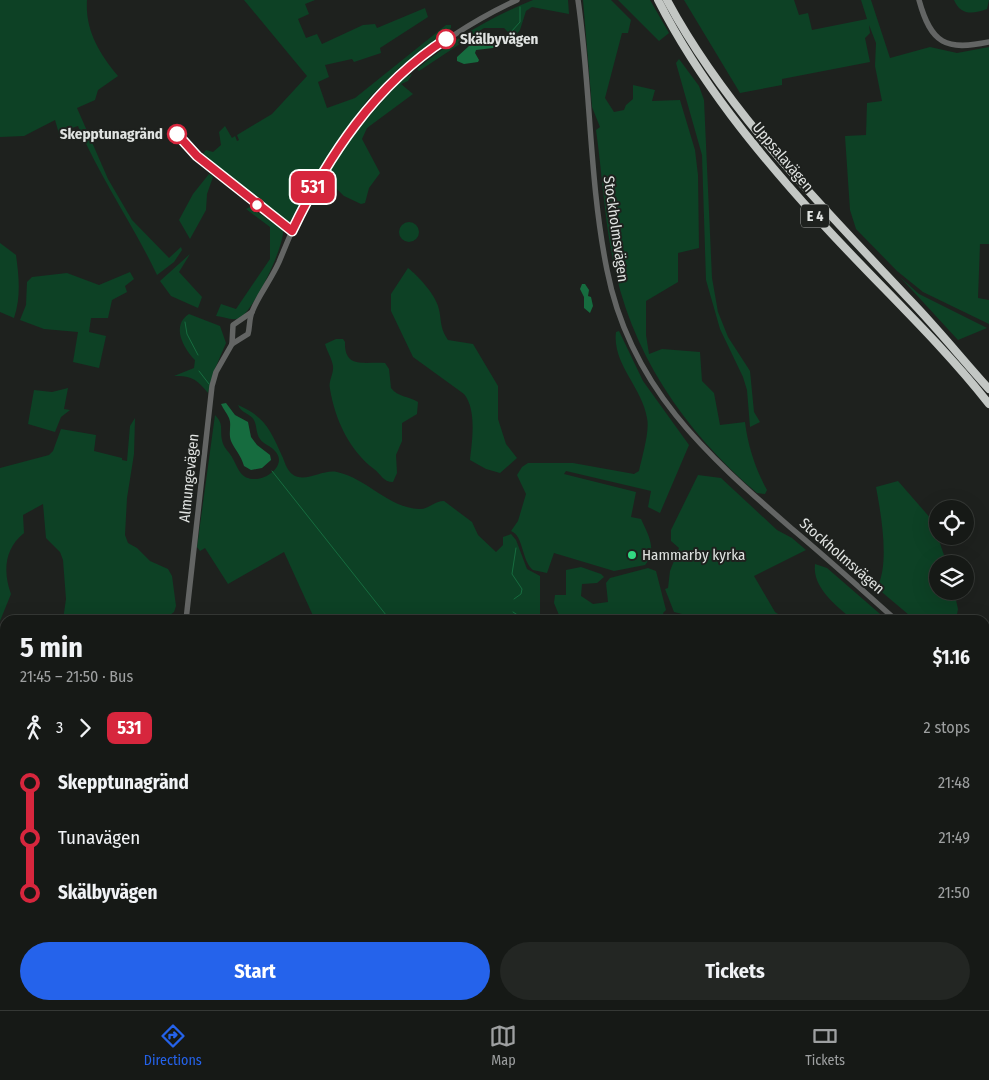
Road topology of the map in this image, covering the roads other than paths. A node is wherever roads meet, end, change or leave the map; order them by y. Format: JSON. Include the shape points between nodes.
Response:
{"nodes":[{"id":1,"x":517,"y":0,"type":"edge"},
{"id":2,"x":578,"y":0,"type":"edge"},
{"id":3,"x":658,"y":0,"type":"edge"},
{"id":4,"x":667,"y":0,"type":"edge"},
{"id":5,"x":919,"y":0,"type":"edge"},
{"id":6,"x":989,"y":42,"type":"edge"},
{"id":7,"x":252,"y":312,"type":"junction"},
{"id":8,"x":240,"y":320,"type":"junction"},
{"id":9,"x":248,"y":326,"type":"junction"},
{"id":10,"x":234,"y":335,"type":"junction"},
{"id":11,"x":241,"y":338,"type":"junction"},
{"id":12,"x":232,"y":344,"type":"junction"},
{"id":13,"x":989,"y":389,"type":"edge"},
{"id":14,"x":989,"y":404,"type":"edge"},
{"id":15,"x":187,"y":615,"type":"edge"},
{"id":16,"x":890,"y":615,"type":"edge"}],
"edges":[{"from":1,"to":7,"type":"street","name":"Almungevägen","via":[[463,27],[438,44],[369,107],[315,183],[270,282]]},
{"from":2,"to":16,"type":"street","name":"Stockholmsvägen","via":[[604,254],[614,301],[645,369],[680,422],[712,457]]},
{"from":3,"to":14,"type":"highway","name":"Uppsalavägen","number":"E 4","via":[[699,70],[756,148]]},
{"from":4,"to":13,"type":"highway","name":"Uppsalavägen","number":"E 4","via":[[708,65],[763,140]]},
{"from":5,"to":6,"type":"street","via":[[931,32],[943,42],[964,47]]},
{"from":7,"to":8,"type":"street","name":"Almungevägen"},
{"from":7,"to":9,"type":"street","name":"Almungevägen"},
{"from":8,"to":9,"type":"street"},
{"from":8,"to":10,"type":"street","name":"Almungevägen","via":[[232,327]]},
{"from":9,"to":11,"type":"street","name":"Almungevägen","via":[[248,334]]},
{"from":10,"to":11,"type":"street"},
{"from":10,"to":12,"type":"street","name":"Almungevägen"},
{"from":11,"to":12,"type":"street","name":"Almungevägen"},
{"from":12,"to":15,"type":"street","name":"Almungevägen","via":[[212,386]]}]}
